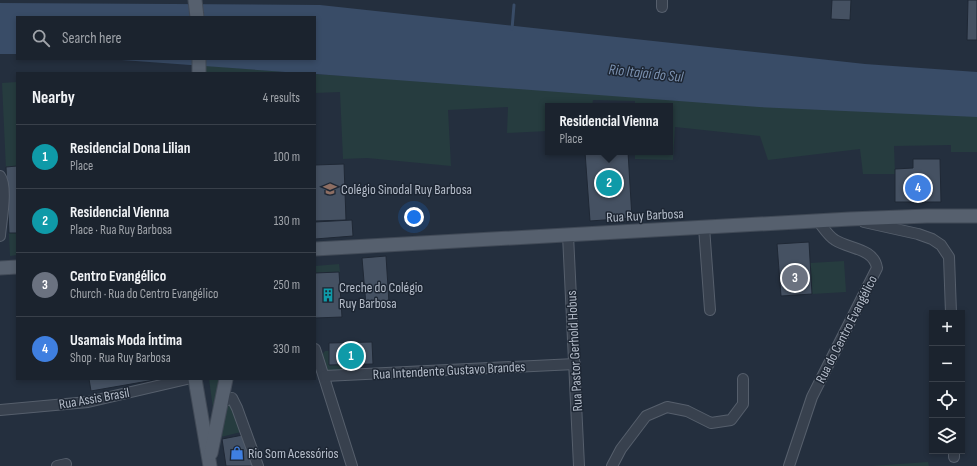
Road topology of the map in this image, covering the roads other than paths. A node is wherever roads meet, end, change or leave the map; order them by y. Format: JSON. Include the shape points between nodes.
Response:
{"nodes":[{"id":1,"x":195,"y":0,"type":"edge"},
{"id":2,"x":197,"y":16,"type":"edge"},
{"id":3,"x":199,"y":60,"type":"edge"},
{"id":4,"x":199,"y":72,"type":"edge"},
{"id":5,"x":0,"y":176,"type":"edge"},
{"id":6,"x":977,"y":216,"type":"edge"},
{"id":7,"x":850,"y":219,"type":"junction"},
{"id":8,"x":818,"y":221,"type":"junction"},
{"id":9,"x":704,"y":227,"type":"junction"},
{"id":10,"x":568,"y":235,"type":"junction"},
{"id":11,"x":0,"y":236,"type":"edge"},
{"id":12,"x":316,"y":249,"type":"edge"},
{"id":13,"x":16,"y":267,"type":"edge"},
{"id":14,"x":0,"y":268,"type":"edge"},
{"id":15,"x":710,"y":310,"type":"dead end"},
{"id":16,"x":951,"y":310,"type":"edge"},
{"id":17,"x":316,"y":351,"type":"edge"},
{"id":18,"x":575,"y":364,"type":"junction"},
{"id":19,"x":324,"y":376,"type":"junction"},
{"id":20,"x":183,"y":380,"type":"edge"},
{"id":21,"x":195,"y":380,"type":"edge"},
{"id":22,"x":226,"y":380,"type":"edge"},
{"id":23,"x":743,"y":380,"type":"dead end"},
{"id":24,"x":222,"y":402,"type":"junction"},
{"id":25,"x":0,"y":410,"type":"edge"},
{"id":26,"x":210,"y":464,"type":"edge"},
{"id":27,"x":258,"y":466,"type":"edge"},
{"id":28,"x":352,"y":466,"type":"edge"},
{"id":29,"x":579,"y":466,"type":"edge"},
{"id":30,"x":612,"y":466,"type":"edge"},
{"id":31,"x":789,"y":466,"type":"edge"}],
"edges":[{"from":1,"to":2,"type":"main road"},
{"from":3,"to":4,"type":"main road"},
{"from":5,"to":11,"type":"street","via":[[4,192]]},
{"from":6,"to":7,"type":"main road","name":"Rua Ruy Barbosa"},
{"from":7,"to":8,"type":"main road","name":"Rua Ruy Barbosa"},
{"from":7,"to":16,"type":"street","via":[[918,234],[941,245],[949,257]]},
{"from":8,"to":9,"type":"main road","name":"Rua Ruy Barbosa"},
{"from":8,"to":31,"type":"street","name":"Rua do Centro Evangélico","via":[[834,240],[867,253],[876,262],[877,268],[812,398]]},
{"from":9,"to":10,"type":"main road","name":"Rua Ruy Barbosa"},
{"from":9,"to":15,"type":"street"},
{"from":10,"to":12,"type":"main road","name":"Rua Ruy Barbosa"},
{"from":10,"to":18,"type":"street","name":"Rua Pastor Gerhold Hobus"},
{"from":13,"to":14,"type":"main road"},
{"from":17,"to":19,"type":"street"},
{"from":18,"to":19,"type":"street","name":"Rua Intendente Gustavo Brandes"},
{"from":18,"to":29,"type":"street","name":"Rua Pastor Gerhold Hobus"},
{"from":19,"to":28,"type":"street"},
{"from":20,"to":25,"type":"street","name":"Rua Assis Brasil","via":[[88,402]]},
{"from":21,"to":26,"type":"main road"},
{"from":22,"to":24,"type":"main road"},
{"from":23,"to":30,"type":"street","via":[[743,404],[731,420],[711,423],[687,411],[667,407],[646,416],[621,448]]},
{"from":24,"to":26,"type":"main road"},
{"from":24,"to":27,"type":"street","via":[[232,398]]}]}
